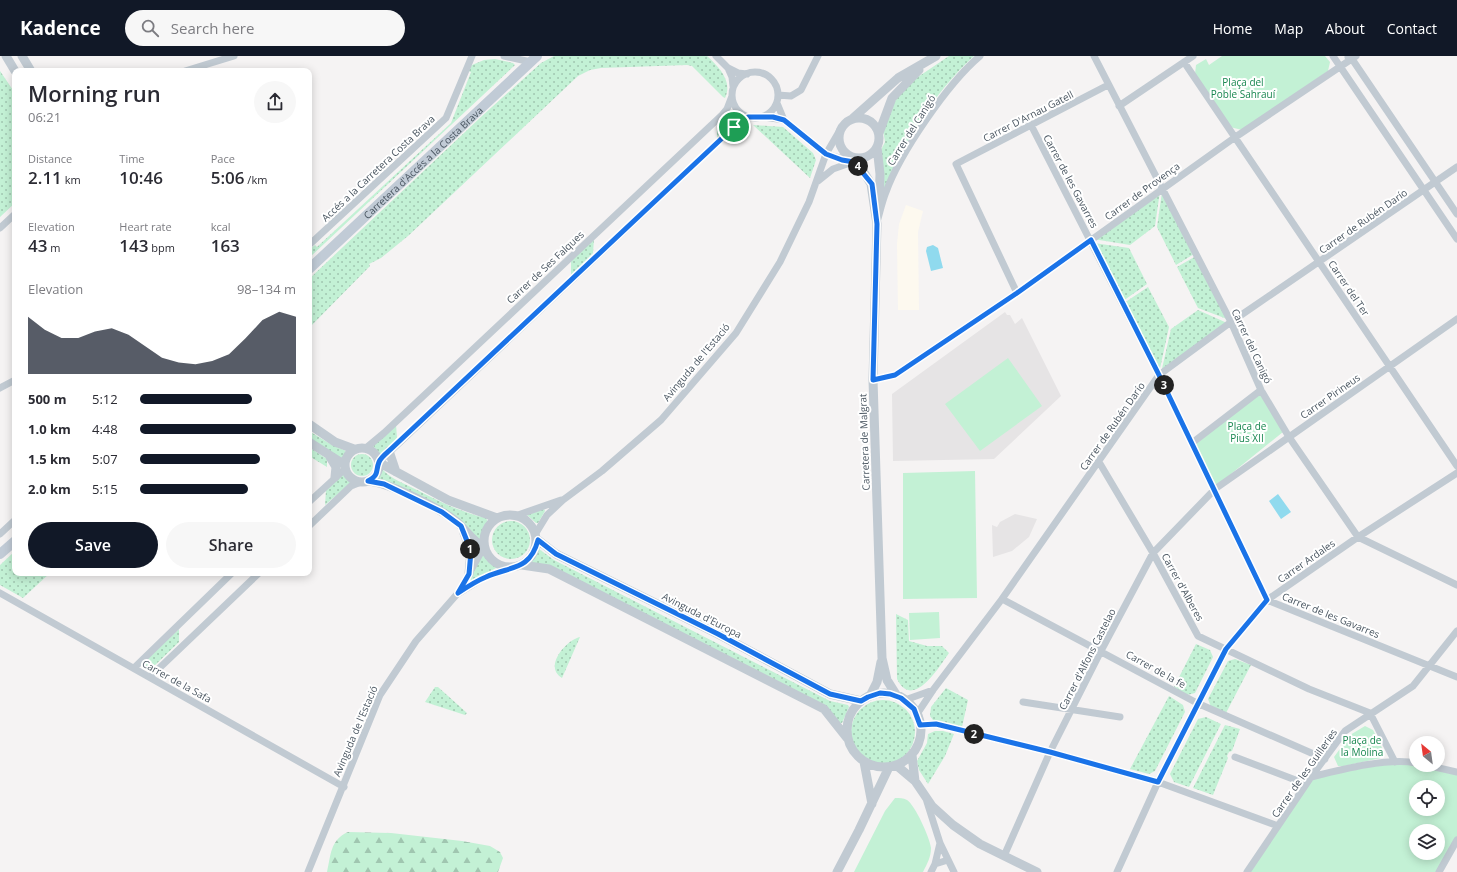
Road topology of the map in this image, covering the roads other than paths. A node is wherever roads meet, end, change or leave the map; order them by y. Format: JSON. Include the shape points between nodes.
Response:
{"nodes":[{"id":1,"x":6,"y":56,"type":"edge"},
{"id":2,"x":22,"y":56,"type":"edge"},
{"id":3,"x":234,"y":56,"type":"edge"},
{"id":4,"x":471,"y":56,"type":"edge"},
{"id":5,"x":475,"y":56,"type":"edge"},
{"id":6,"x":504,"y":56,"type":"edge"},
{"id":7,"x":716,"y":56,"type":"edge"},
{"id":8,"x":818,"y":56,"type":"edge"},
{"id":9,"x":980,"y":56,"type":"edge"},
{"id":10,"x":1094,"y":56,"type":"edge"},
{"id":11,"x":1193,"y":56,"type":"edge"},
{"id":12,"x":1333,"y":56,"type":"edge"},
{"id":13,"x":934,"y":57,"type":"edge"},
{"id":14,"x":1352,"y":57,"type":"edge"},
{"id":15,"x":534,"y":59,"type":"edge"},
{"id":16,"x":1184,"y":62,"type":"junction"},
{"id":17,"x":1341,"y":67,"type":"junction"},
{"id":18,"x":13,"y":68,"type":"edge"},
{"id":19,"x":29,"y":68,"type":"edge"},
{"id":20,"x":195,"y":68,"type":"edge"},
{"id":21,"x":728,"y":68,"type":"junction"},
{"id":22,"x":747,"y":74,"type":"junction"},
{"id":23,"x":1108,"y":85,"type":"junction"},
{"id":24,"x":733,"y":86,"type":"junction"},
{"id":25,"x":778,"y":95,"type":"junction"},
{"id":26,"x":732,"y":96,"type":"junction"},
{"id":27,"x":777,"y":103,"type":"junction"},
{"id":28,"x":1119,"y":106,"type":"junction"},
{"id":29,"x":748,"y":117,"type":"junction"},
{"id":30,"x":764,"y":117,"type":"junction"},
{"id":31,"x":853,"y":118,"type":"junction"},
{"id":32,"x":784,"y":120,"type":"junction"},
{"id":33,"x":1031,"y":125,"type":"junction"},
{"id":34,"x":840,"y":130,"type":"junction"},
{"id":35,"x":879,"y":133,"type":"junction"},
{"id":36,"x":1234,"y":138,"type":"junction"},
{"id":37,"x":815,"y":145,"type":"junction"},
{"id":38,"x":831,"y":146,"type":"junction"},
{"id":39,"x":877,"y":147,"type":"junction"},
{"id":40,"x":844,"y":152,"type":"junction"},
{"id":41,"x":826,"y":154,"type":"junction"},
{"id":42,"x":864,"y":158,"type":"junction"},
{"id":43,"x":854,"y":162,"type":"junction"},
{"id":44,"x":1457,"y":167,"type":"edge"},
{"id":45,"x":1435,"y":182,"type":"junction"},
{"id":46,"x":815,"y":185,"type":"junction"},
{"id":47,"x":1162,"y":189,"type":"junction"},
{"id":48,"x":1424,"y":190,"type":"junction"},
{"id":49,"x":1457,"y":214,"type":"edge"},
{"id":50,"x":12,"y":217,"type":"edge"},
{"id":51,"x":877,"y":224,"type":"junction"},
{"id":52,"x":0,"y":228,"type":"edge"},
{"id":53,"x":1457,"y":239,"type":"edge"},
{"id":54,"x":1091,"y":240,"type":"junction"},
{"id":55,"x":312,"y":242,"type":"edge"},
{"id":56,"x":1319,"y":263,"type":"junction"},
{"id":57,"x":312,"y":266,"type":"edge"},
{"id":58,"x":1017,"y":293,"type":"junction"},
{"id":59,"x":1457,"y":319,"type":"edge"},
{"id":60,"x":1231,"y":322,"type":"junction"},
{"id":61,"x":1390,"y":366,"type":"junction"},
{"id":62,"x":1159,"y":375,"type":"junction"},
{"id":63,"x":873,"y":380,"type":"junction"},
{"id":64,"x":12,"y":382,"type":"edge"},
{"id":65,"x":0,"y":388,"type":"edge"},
{"id":66,"x":1261,"y":390,"type":"junction"},
{"id":67,"x":312,"y":426,"type":"edge"},
{"id":68,"x":1289,"y":437,"type":"junction"},
{"id":69,"x":1192,"y":443,"type":"junction"},
{"id":70,"x":312,"y":444,"type":"edge"},
{"id":71,"x":366,"y":448,"type":"junction"},
{"id":72,"x":354,"y":449,"type":"junction"},
{"id":73,"x":389,"y":451,"type":"junction"},
{"id":74,"x":328,"y":454,"type":"junction"},
{"id":75,"x":379,"y":462,"type":"junction"},
{"id":76,"x":1099,"y":462,"type":"junction"},
{"id":77,"x":1457,"y":466,"type":"edge"},
{"id":78,"x":345,"y":467,"type":"junction"},
{"id":79,"x":1457,"y":473,"type":"edge"},
{"id":80,"x":397,"y":474,"type":"junction"},
{"id":81,"x":335,"y":477,"type":"junction"},
{"id":82,"x":364,"y":482,"type":"junction"},
{"id":83,"x":1215,"y":489,"type":"junction"},
{"id":84,"x":312,"y":499,"type":"edge"},
{"id":85,"x":563,"y":500,"type":"junction"},
{"id":86,"x":518,"y":515,"type":"junction"},
{"id":87,"x":497,"y":518,"type":"junction"},
{"id":88,"x":12,"y":523,"type":"edge"},
{"id":89,"x":312,"y":523,"type":"edge"},
{"id":90,"x":461,"y":526,"type":"junction"},
{"id":91,"x":0,"y":534,"type":"edge"},
{"id":92,"x":537,"y":536,"type":"junction"},
{"id":93,"x":1358,"y":537,"type":"junction"},
{"id":94,"x":12,"y":544,"type":"edge"},
{"id":95,"x":485,"y":549,"type":"junction"},
{"id":96,"x":1153,"y":553,"type":"junction"},
{"id":97,"x":0,"y":554,"type":"edge"},
{"id":98,"x":522,"y":565,"type":"junction"},
{"id":99,"x":512,"y":568,"type":"junction"},
{"id":100,"x":469,"y":574,"type":"junction"},
{"id":101,"x":229,"y":576,"type":"edge"},
{"id":102,"x":256,"y":576,"type":"edge"},
{"id":103,"x":1457,"y":585,"type":"edge"},
{"id":104,"x":0,"y":593,"type":"edge"},
{"id":105,"x":458,"y":593,"type":"junction"},
{"id":106,"x":1002,"y":599,"type":"junction"},
{"id":107,"x":1267,"y":600,"type":"junction"},
{"id":108,"x":1457,"y":631,"type":"edge"},
{"id":109,"x":1226,"y":649,"type":"junction"},
{"id":110,"x":1101,"y":651,"type":"junction"},
{"id":111,"x":882,"y":658,"type":"junction"},
{"id":112,"x":1429,"y":666,"type":"junction"},
{"id":113,"x":134,"y":668,"type":"junction"},
{"id":114,"x":150,"y":677,"type":"junction"},
{"id":115,"x":1457,"y":677,"type":"edge"},
{"id":116,"x":933,"y":690,"type":"junction"},
{"id":117,"x":870,"y":696,"type":"junction"},
{"id":118,"x":897,"y":696,"type":"junction"},
{"id":119,"x":905,"y":700,"type":"junction"},
{"id":120,"x":861,"y":701,"type":"junction"},
{"id":121,"x":1022,"y":702,"type":"dead end"},
{"id":122,"x":1197,"y":703,"type":"junction"},
{"id":123,"x":1071,"y":710,"type":"junction"},
{"id":124,"x":1370,"y":713,"type":"junction"},
{"id":125,"x":917,"y":714,"type":"junction"},
{"id":126,"x":1120,"y":717,"type":"dead end"},
{"id":127,"x":920,"y":725,"type":"junction"},
{"id":128,"x":847,"y":738,"type":"junction"},
{"id":129,"x":1050,"y":752,"type":"junction"},
{"id":130,"x":912,"y":755,"type":"junction"},
{"id":131,"x":1235,"y":757,"type":"dead end"},
{"id":132,"x":1325,"y":759,"type":"junction"},
{"id":133,"x":864,"y":762,"type":"junction"},
{"id":134,"x":1395,"y":762,"type":"junction"},
{"id":135,"x":1409,"y":763,"type":"edge"},
{"id":136,"x":892,"y":766,"type":"junction"},
{"id":137,"x":1445,"y":769,"type":"edge"},
{"id":138,"x":1456,"y":771,"type":"edge"},
{"id":139,"x":1311,"y":777,"type":"junction"},
{"id":140,"x":914,"y":781,"type":"junction"},
{"id":141,"x":1158,"y":782,"type":"junction"},
{"id":142,"x":1306,"y":784,"type":"junction"},
{"id":143,"x":344,"y":787,"type":"junction"},
{"id":144,"x":923,"y":795,"type":"junction"},
{"id":145,"x":872,"y":804,"type":"junction"},
{"id":146,"x":1278,"y":826,"type":"junction"},
{"id":147,"x":1457,"y":840,"type":"edge"},
{"id":148,"x":940,"y":843,"type":"junction"},
{"id":149,"x":1004,"y":856,"type":"junction"},
{"id":150,"x":948,"y":860,"type":"junction"},
{"id":151,"x":935,"y":864,"type":"junction"},
{"id":152,"x":308,"y":872,"type":"edge"},
{"id":153,"x":837,"y":872,"type":"edge"},
{"id":154,"x":931,"y":872,"type":"edge"},
{"id":155,"x":954,"y":872,"type":"edge"},
{"id":156,"x":1037,"y":872,"type":"edge"},
{"id":157,"x":1117,"y":872,"type":"edge"},
{"id":158,"x":1247,"y":872,"type":"edge"},
{"id":159,"x":1439,"y":872,"type":"edge"}],
"edges":[{"from":1,"to":18,"type":"street"},
{"from":2,"to":19,"type":"street"},
{"from":3,"to":20,"type":"street"},
{"from":4,"to":5,"type":"street"},
{"from":4,"to":55,"type":"street","name":"Accés a la Carretera Costa Brava","via":[[446,118]]},
{"from":6,"to":15,"type":"street"},
{"from":7,"to":21,"type":"street"},
{"from":8,"to":25,"type":"street","via":[[801,90],[791,96]]},
{"from":9,"to":51,"type":"street","name":"Carrer del Canigó","via":[[952,85],[903,158],[886,192]]},
{"from":10,"to":23,"type":"street","name":"Carrer del Canigó"},
{"from":11,"to":16,"type":"street"},
{"from":12,"to":17,"type":"street"},
{"from":13,"to":31,"type":"street","via":[[898,78]]},
{"from":13,"to":35,"type":"street","via":[[892,98]]},
{"from":14,"to":17,"type":"street","name":"Carrer de Provença"},
{"from":14,"to":45,"type":"street"},
{"from":15,"to":57,"type":"main road","name":"Carretera d'Accés a la Costa Brava"},
{"from":16,"to":28,"type":"street"},
{"from":16,"to":36,"type":"street","name":"Carrer del Ter"},
{"from":17,"to":36,"type":"street","name":"Carrer de Provença"},
{"from":17,"to":48,"type":"street"},
{"from":21,"to":22,"type":"street"},
{"from":21,"to":24,"type":"street"},
{"from":22,"to":24,"type":"street"},
{"from":22,"to":25,"type":"street","via":[[766,75],[776,87]]},
{"from":23,"to":28,"type":"street","name":"Carrer del Canigó"},
{"from":23,"to":33,"type":"street","name":"Carrer D'Arnau Gatell"},
{"from":24,"to":26,"type":"street","name":"Carrer de Ses Falques"},
{"from":25,"to":27,"type":"street"},
{"from":26,"to":29,"type":"street","via":[[736,109]]},
{"from":26,"to":71,"type":"street","name":"Carrer de Ses Falques","via":[[722,115]]},
{"from":27,"to":30,"type":"street"},
{"from":27,"to":32,"type":"street"},
{"from":28,"to":47,"type":"street","name":"Carrer del Canigó"},
{"from":29,"to":30,"type":"street"},
{"from":29,"to":73,"type":"street"},
{"from":30,"to":32,"type":"street"},
{"from":31,"to":34,"type":"street"},
{"from":31,"to":35,"type":"street","via":[[872,122]]},
{"from":32,"to":37,"type":"street"},
{"from":33,"to":54,"type":"street","name":"Carrer de les Gavarres"},
{"from":33,"to":58,"type":"street","name":"Carrer D'Arnau Gatell","via":[[956,164]]},
{"from":34,"to":38,"type":"street","name":"Avinguda de l'Estació"},
{"from":34,"to":40,"type":"street","via":[[839,142]]},
{"from":35,"to":39,"type":"street"},
{"from":36,"to":47,"type":"street","name":"Carrer de Provença"},
{"from":36,"to":56,"type":"street","name":"Carrer del Ter"},
{"from":37,"to":38,"type":"street"},
{"from":37,"to":41,"type":"street"},
{"from":38,"to":41,"type":"street","name":"Avinguda de l'Estació"},
{"from":39,"to":42,"type":"street"},
{"from":39,"to":51,"type":"street","name":"Carretera de Malgrat","via":[[880,199]]},
{"from":40,"to":42,"type":"street","via":[[850,157]]},
{"from":40,"to":43,"type":"street","name":"Carretera de Malgrat"},
{"from":41,"to":43,"type":"street"},
{"from":41,"to":46,"type":"street","name":"Avinguda de l'Estació"},
{"from":42,"to":43,"type":"street","name":"Avinguda de l'Estació"},
{"from":43,"to":46,"type":"street","name":"Avinguda de l'Estació","via":[[833,169]]},
{"from":43,"to":51,"type":"street","name":"Carretera de Malgrat","via":[[872,184]]},
{"from":44,"to":45,"type":"street","name":"Carrer de Rubén Darío"},
{"from":45,"to":48,"type":"street","name":"Carrer de Rubén Darío"},
{"from":45,"to":49,"type":"street"},
{"from":46,"to":85,"type":"street","name":"Avinguda de l'Estació","via":[[780,262],[736,333],[661,420],[602,471]]},
{"from":47,"to":54,"type":"street","name":"Carrer de Provença"},
{"from":47,"to":60,"type":"street","name":"Carrer del Canigó"},
{"from":48,"to":53,"type":"street"},
{"from":48,"to":56,"type":"street","name":"Carrer de Rubén Darío"},
{"from":50,"to":52,"type":"street"},
{"from":51,"to":63,"type":"street","name":"Carretera de Malgrat"},
{"from":54,"to":58,"type":"street","name":"Carrer de Provença"},
{"from":54,"to":62,"type":"street","name":"Carrer de les Gavarres"},
{"from":56,"to":60,"type":"street","name":"Carrer de Rubén Darío"},
{"from":56,"to":61,"type":"street","name":"Carrer del Ter"},
{"from":58,"to":63,"type":"street","name":"Carrer de Provença","via":[[895,375]]},
{"from":59,"to":61,"type":"street","name":"Carrer Pirineus"},
{"from":60,"to":62,"type":"street","name":"Carrer de Rubén Darío"},
{"from":60,"to":66,"type":"street","name":"Carrer del Canigó"},
{"from":61,"to":68,"type":"street","name":"Carrer Pirineus"},
{"from":61,"to":77,"type":"street","name":"Carrer del Ter"},
{"from":62,"to":69,"type":"street","name":"Carrer de les Gavarres"},
{"from":62,"to":76,"type":"street","name":"Carrer de Rubén Darío"},
{"from":63,"to":111,"type":"street","name":"Carretera de Malgrat"},
{"from":64,"to":65,"type":"street"},
{"from":66,"to":68,"type":"street","name":"Carrer del Canigó"},
{"from":66,"to":69,"type":"street"},
{"from":67,"to":72,"type":"street","via":[[335,442]]},
{"from":68,"to":83,"type":"street","name":"Carrer Pirineus"},
{"from":68,"to":93,"type":"street","name":"Carrer del Canigó"},
{"from":69,"to":83,"type":"street","name":"Carrer de les Gavarres"},
{"from":70,"to":74,"type":"street"},
{"from":71,"to":72,"type":"street"},
{"from":71,"to":75,"type":"street","via":[[377,455]]},
{"from":72,"to":78,"type":"street","via":[[347,458]]},
{"from":73,"to":75,"type":"street"},
{"from":73,"to":80,"type":"street"},
{"from":74,"to":78,"type":"street"},
{"from":74,"to":81,"type":"street","via":[[336,467]]},
{"from":75,"to":80,"type":"street"},
{"from":75,"to":82,"type":"street","via":[[374,477]]},
{"from":76,"to":96,"type":"street","name":"Carrer d'Alberes"},
{"from":76,"to":106,"type":"street","name":"Carrer de Rubén Darío"},
{"from":78,"to":81,"type":"street"},
{"from":78,"to":82,"type":"street","via":[[348,475],[354,480]]},
{"from":79,"to":93,"type":"street","name":"Carrer Ardales"},
{"from":80,"to":87,"type":"street","via":[[448,500]]},
{"from":81,"to":84,"type":"street"},
{"from":82,"to":89,"type":"street","via":[[351,486]]},
{"from":82,"to":90,"type":"street","via":[[384,484],[442,512]]},
{"from":83,"to":96,"type":"street","name":"Carrer d'Alfons Castelao"},
{"from":83,"to":107,"type":"street","name":"Carrer de les Gavarres"},
{"from":85,"to":86,"type":"street","name":"Avinguda de l'Estació"},
{"from":85,"to":92,"type":"street","name":"Avinguda de l'Estació","via":[[546,515]]},
{"from":86,"to":87,"type":"street","via":[[507,514]]},
{"from":86,"to":92,"type":"street","via":[[532,525]]},
{"from":87,"to":95,"type":"street","via":[[488,525],[484,536]]},
{"from":88,"to":91,"type":"street"},
{"from":90,"to":95,"type":"street"},
{"from":90,"to":100,"type":"street","via":[[471,551]]},
{"from":92,"to":98,"type":"street","via":[[536,548]]},
{"from":92,"to":120,"type":"street","name":"Avinguda d'Europa","via":[[556,554],[718,634],[830,694]]},
{"from":93,"to":103,"type":"street","name":"Carrer del Canigó"},
{"from":93,"to":107,"type":"street","name":"Carrer Ardales"},
{"from":94,"to":97,"type":"main road"},
{"from":95,"to":99,"type":"street","via":[[492,560],[501,566]]},
{"from":95,"to":100,"type":"street","name":"Avinguda de l'Estació"},
{"from":96,"to":109,"type":"street","name":"Carrer d'Alberes","via":[[1198,636]]},
{"from":96,"to":110,"type":"street","name":"Carrer d'Alfons Castelao"},
{"from":98,"to":99,"type":"street"},
{"from":98,"to":128,"type":"street","via":[[549,569],[824,709]]},
{"from":99,"to":105,"type":"street","name":"Avinguda de l'Estació","via":[[485,577]]},
{"from":100,"to":105,"type":"street","name":"Avinguda de l'Estació"},
{"from":101,"to":113,"type":"street"},
{"from":102,"to":114,"type":"street"},
{"from":104,"to":113,"type":"street","name":"Carrer de la Safa"},
{"from":105,"to":143,"type":"street","name":"Avinguda de l'Estació","via":[[416,641],[380,695]]},
{"from":106,"to":110,"type":"street","name":"Carrer de la fe"},
{"from":106,"to":116,"type":"street","name":"Carrer de Rubén Darío"},
{"from":107,"to":109,"type":"street","name":"Carrer Ardales"},
{"from":107,"to":112,"type":"street","name":"Carrer de les Gavarres"},
{"from":108,"to":112,"type":"street","name":"Carrer de les Guilleries"},
{"from":109,"to":122,"type":"street","name":"Carrer Ardales"},
{"from":109,"to":124,"type":"street","name":"Carrer d'Alberes","via":[[1310,689]]},
{"from":110,"to":122,"type":"street","name":"Carrer de la fe"},
{"from":110,"to":123,"type":"street","name":"Carrer d'Alfons Castelao"},
{"from":111,"to":117,"type":"street","name":"Carretera de Malgrat","via":[[877,682]]},
{"from":111,"to":118,"type":"street","name":"Carretera de Malgrat","via":[[887,680]]},
{"from":112,"to":115,"type":"street","name":"Carrer de les Gavarres"},
{"from":112,"to":124,"type":"street","name":"Carrer de les Guilleries","via":[[1413,686]]},
{"from":113,"to":114,"type":"street","name":"Carrer de la Safa"},
{"from":114,"to":143,"type":"street","name":"Carrer de la Safa"},
{"from":116,"to":119,"type":"street"},
{"from":116,"to":125,"type":"street","name":"Carrer de Rubén Darío"},
{"from":117,"to":118,"type":"street","via":[[883,693]]},
{"from":117,"to":120,"type":"street"},
{"from":118,"to":119,"type":"street"},
{"from":119,"to":125,"type":"street"},
{"from":120,"to":128,"type":"street","via":[[849,718]]},
{"from":121,"to":123,"type":"street"},
{"from":122,"to":132,"type":"street","name":"Carrer de la fe"},
{"from":122,"to":141,"type":"street","name":"Carrer Ardales"},
{"from":123,"to":126,"type":"street"},
{"from":123,"to":129,"type":"street","name":"Carrer d'Alfons Castelao"},
{"from":124,"to":132,"type":"street","name":"Carrer de les Guilleries","via":[[1346,731]]},
{"from":124,"to":134,"type":"street"},
{"from":125,"to":127,"type":"street"},
{"from":127,"to":129,"type":"street","via":[[936,724]]},
{"from":127,"to":130,"type":"street","via":[[919,741]]},
{"from":128,"to":133,"type":"street","via":[[853,752]]},
{"from":129,"to":141,"type":"street"},
{"from":129,"to":149,"type":"street","name":"Carrer d'Alfons Castelao"},
{"from":130,"to":136,"type":"street"},
{"from":130,"to":140,"type":"street"},
{"from":131,"to":142,"type":"street"},
{"from":132,"to":139,"type":"street","name":"Carrer de les Guilleries"},
{"from":133,"to":136,"type":"street","via":[[873,766]]},
{"from":133,"to":145,"type":"street"},
{"from":134,"to":135,"type":"street"},
{"from":134,"to":139,"type":"street","via":[[1337,770]]},
{"from":136,"to":140,"type":"street"},
{"from":136,"to":145,"type":"street"},
{"from":137,"to":138,"type":"street"},
{"from":139,"to":142,"type":"street","name":"Carrer de les Guilleries"},
{"from":140,"to":144,"type":"street"},
{"from":141,"to":146,"type":"street"},
{"from":141,"to":157,"type":"street","name":"Carrer Ardales"},
{"from":142,"to":146,"type":"street","name":"Carrer de les Guilleries"},
{"from":143,"to":152,"type":"street","name":"Avinguda de l'Estació"},
{"from":144,"to":148,"type":"street"},
{"from":144,"to":149,"type":"street","via":[[953,826]]},
{"from":145,"to":153,"type":"street"},
{"from":146,"to":158,"type":"street","name":"Carrer de les Guilleries"},
{"from":147,"to":159,"type":"street"},
{"from":148,"to":150,"type":"street"},
{"from":148,"to":151,"type":"street"},
{"from":149,"to":156,"type":"street"},
{"from":150,"to":151,"type":"street"},
{"from":150,"to":155,"type":"street"},
{"from":151,"to":154,"type":"street"}]}
